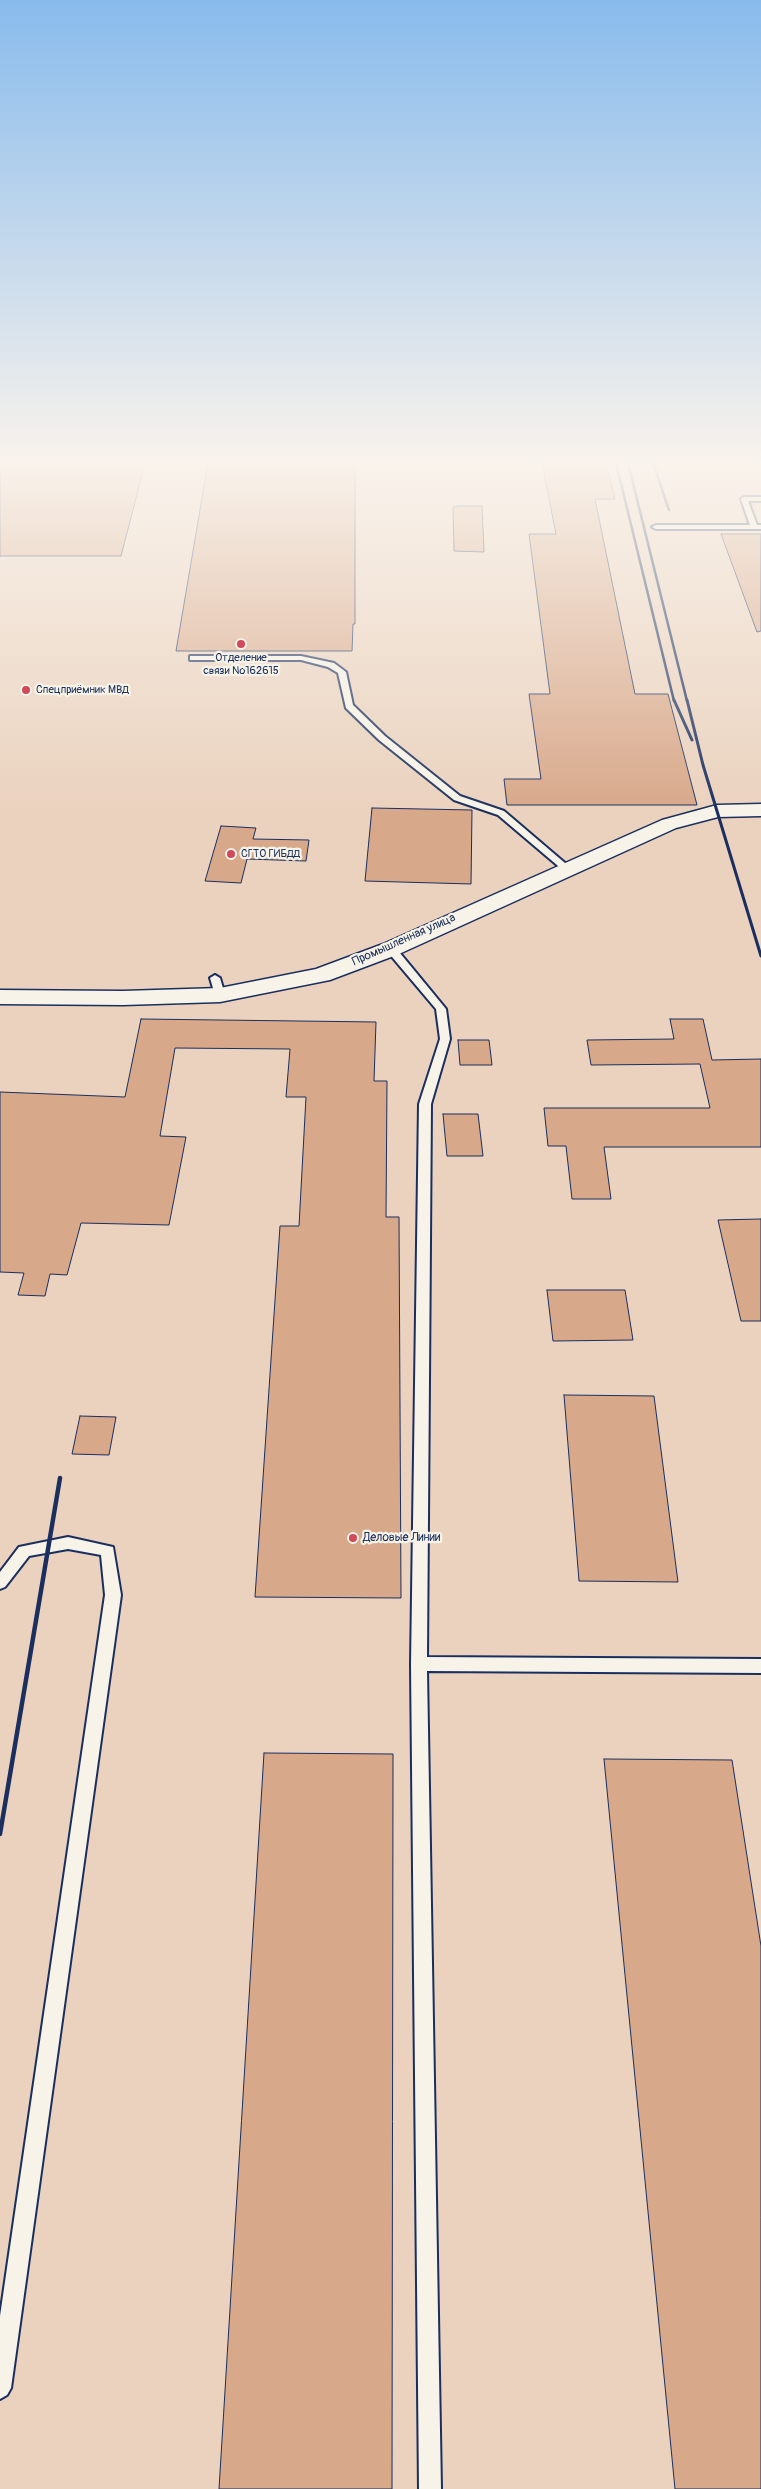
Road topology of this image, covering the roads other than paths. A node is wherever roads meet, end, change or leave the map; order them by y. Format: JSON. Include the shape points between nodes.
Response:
{"nodes":[{"id":1,"x":193,"y":658,"type":"dead end"},
{"id":2,"x":761,"y":810,"type":"edge"},
{"id":3,"x":567,"y":869,"type":"junction"},
{"id":4,"x":391,"y":948,"type":"junction"},
{"id":5,"x":0,"y":996,"type":"edge"},
{"id":6,"x":0,"y":1583,"type":"edge"},
{"id":7,"x":419,"y":1664,"type":"junction"},
{"id":8,"x":761,"y":1666,"type":"edge"},
{"id":9,"x":0,"y":2388,"type":"edge"},
{"id":10,"x":430,"y":2489,"type":"edge"}],
"edges":[{"from":1,"to":3,"type":"lane","via":[[301,658],[331,665],[342,672],[349,706],[382,738],[457,798],[501,813]]},
{"from":2,"to":3,"type":"street","name":"Промышленная улица","via":[[717,811],[669,824]]},
{"from":3,"to":4,"type":"street","name":"Промышленная улица"},
{"from":4,"to":5,"type":"street","name":"Промышленная улица","via":[[322,975],[123,998]]},
{"from":4,"to":7,"type":"lane","via":[[441,1009],[445,1039],[425,1104]]},
{"from":6,"to":9,"type":"lane","via":[[24,1551],[68,1543],[108,1550],[113,1595]]},
{"from":7,"to":8,"type":"lane"},
{"from":7,"to":10,"type":"lane"}]}
